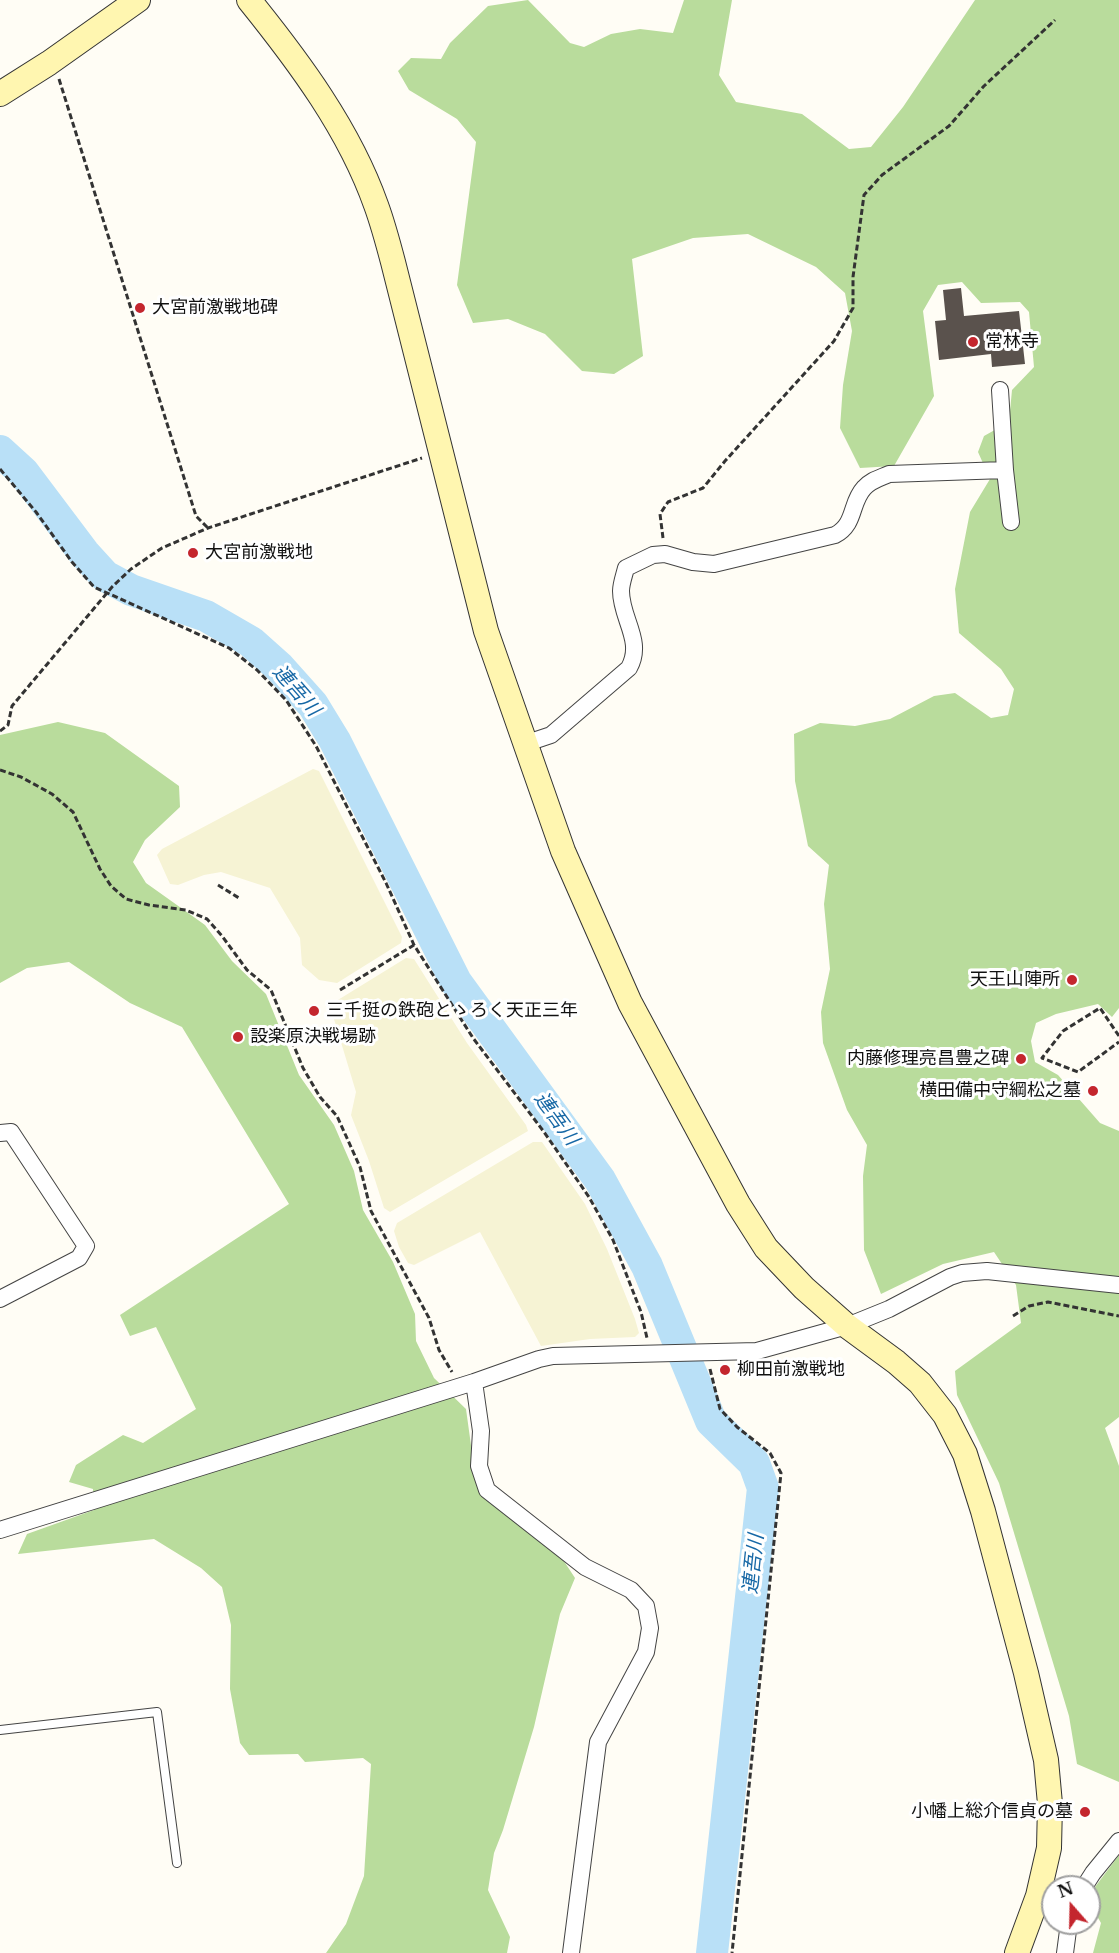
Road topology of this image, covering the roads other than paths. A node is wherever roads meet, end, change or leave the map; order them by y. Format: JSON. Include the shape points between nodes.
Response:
{"nodes":[{"id":1,"x":138,"y":0,"type":"edge"},
{"id":2,"x":249,"y":0,"type":"edge"},
{"id":3,"x":0,"y":94,"type":"edge"},
{"id":4,"x":1000,"y":390,"type":"dead end"},
{"id":5,"x":1005,"y":470,"type":"junction"},
{"id":6,"x":1011,"y":522,"type":"dead end"},
{"id":7,"x":524,"y":744,"type":"junction"},
{"id":8,"x":0,"y":1133,"type":"edge"},
{"id":9,"x":1119,"y":1285,"type":"edge"},
{"id":10,"x":0,"y":1299,"type":"edge"},
{"id":11,"x":847,"y":1326,"type":"junction"},
{"id":12,"x":474,"y":1382,"type":"junction"},
{"id":13,"x":0,"y":1530,"type":"edge"},
{"id":14,"x":0,"y":1730,"type":"edge"},
{"id":15,"x":1119,"y":1841,"type":"edge"},
{"id":16,"x":177,"y":1863,"type":"dead end"},
{"id":17,"x":1092,"y":1875,"type":"edge"},
{"id":18,"x":1067,"y":1935,"type":"edge"},
{"id":19,"x":571,"y":1953,"type":"edge"},
{"id":20,"x":1017,"y":1953,"type":"edge"},
{"id":21,"x":1065,"y":1953,"type":"edge"}],
"edges":[{"from":1,"to":3,"type":"street"},
{"from":2,"to":7,"type":"street","via":[[293,55],[348,143],[376,205],[486,631]]},
{"from":4,"to":5,"type":"street"},
{"from":5,"to":6,"type":"street"},
{"from":5,"to":7,"type":"street","via":[[890,474],[873,480],[863,489],[846,530],[835,535],[714,564],[665,554],[653,555],[626,568],[621,593],[635,645],[629,668],[551,735]]},
{"from":7,"to":11,"type":"street","via":[[563,851],[621,983],[738,1204],[766,1248]]},
{"from":8,"to":10,"type":"street","via":[[11,1132],[86,1246],[79,1258]]},
{"from":9,"to":11,"type":"street","via":[[987,1271],[962,1273]]},
{"from":11,"to":12,"type":"street","via":[[757,1351],[553,1356]]},
{"from":11,"to":20,"type":"street","via":[[920,1383],[945,1415],[965,1454],[989,1534],[1044,1749],[1049,1793],[1049,1848],[1038,1896]]},
{"from":12,"to":13,"type":"street"},
{"from":12,"to":19,"type":"street","via":[[481,1431],[479,1466],[487,1490],[585,1568],[631,1590],[646,1606],[650,1628],[646,1652],[598,1742]]},
{"from":14,"to":16,"type":"lane","via":[[157,1712]]},
{"from":15,"to":17,"type":"street"},
{"from":18,"to":21,"type":"street"}]}
